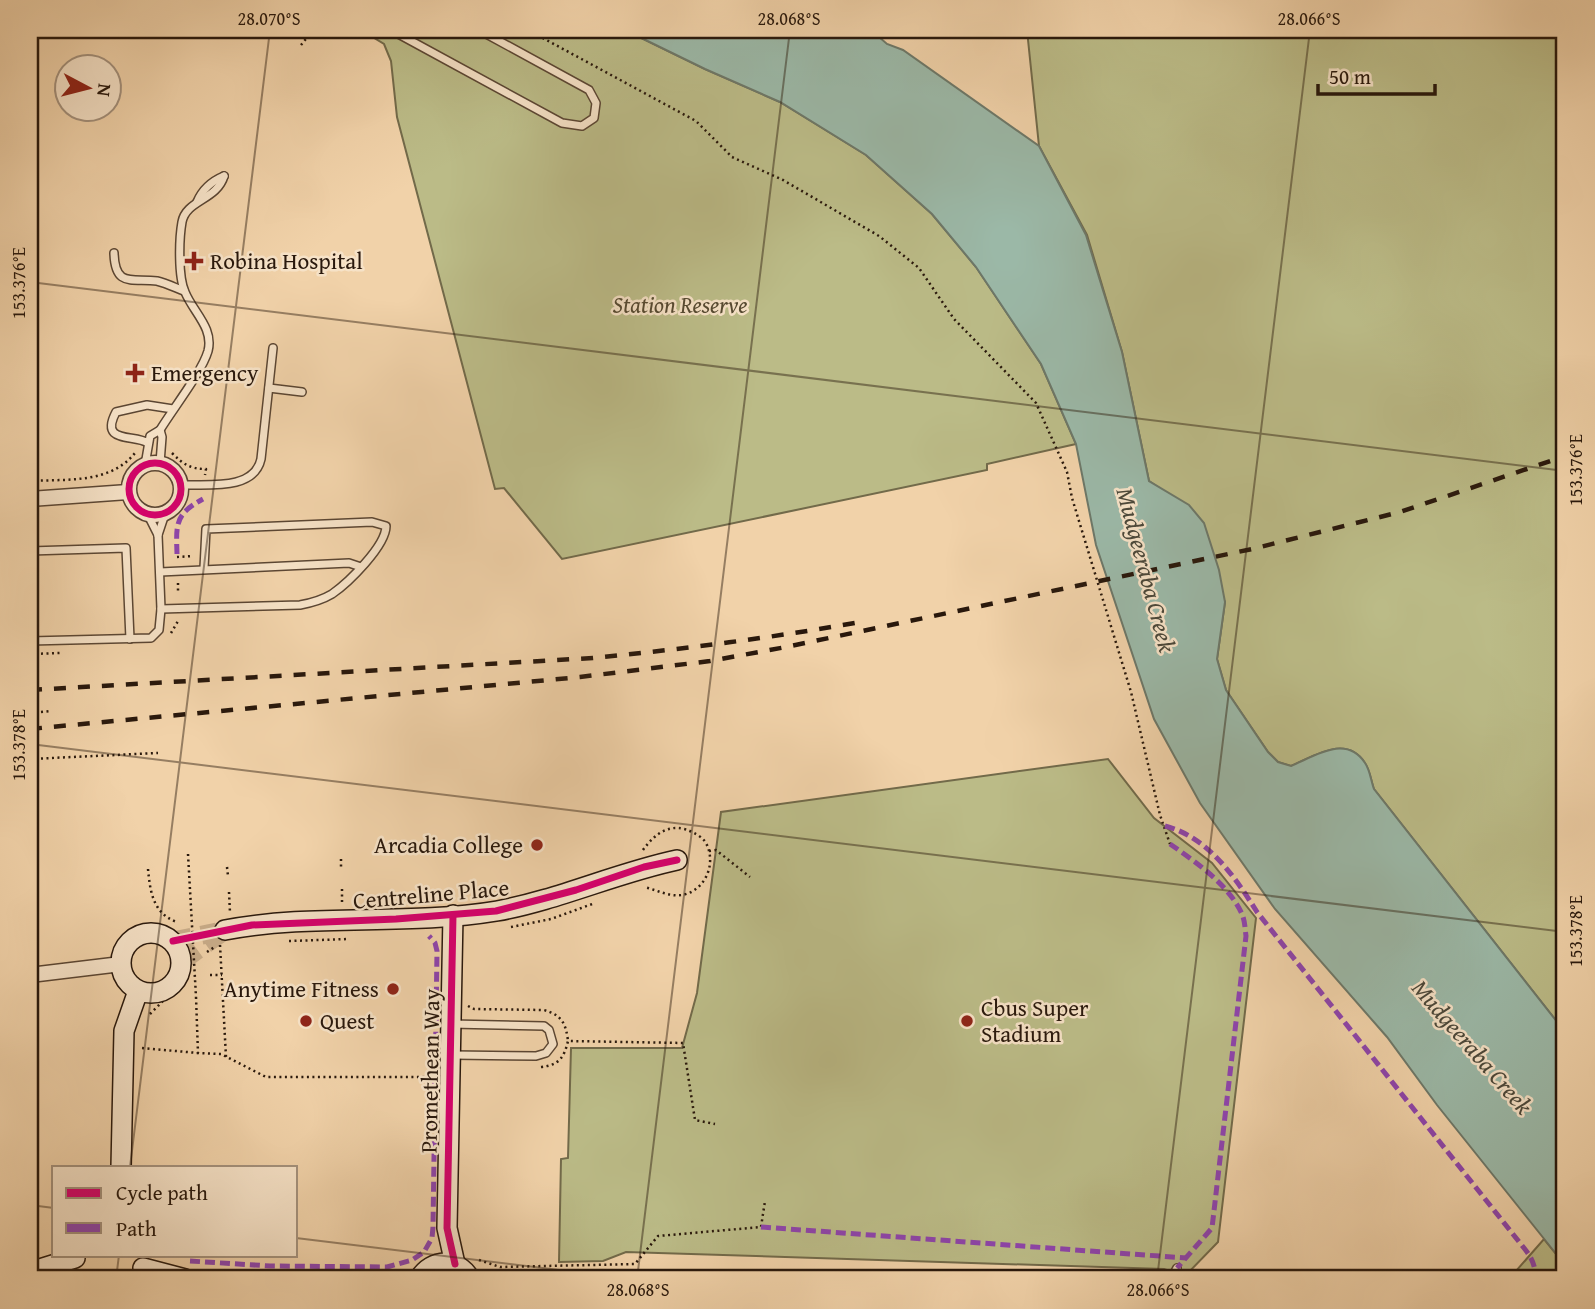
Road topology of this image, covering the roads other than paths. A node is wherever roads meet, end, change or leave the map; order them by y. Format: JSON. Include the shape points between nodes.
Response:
{"nodes":[{"id":1,"x":391,"y":30,"type":"edge"},
{"id":2,"x":479,"y":30,"type":"edge"},
{"id":3,"x":197,"y":202,"type":"dead end"},
{"id":4,"x":114,"y":253,"type":"dead end"},
{"id":5,"x":184,"y":291,"type":"junction"},
{"id":6,"x":274,"y":348,"type":"dead end"},
{"id":7,"x":269,"y":388,"type":"junction"},
{"id":8,"x":302,"y":392,"type":"dead end"},
{"id":9,"x":173,"y":409,"type":"junction"},
{"id":10,"x":160,"y":430,"type":"junction"},
{"id":11,"x":152,"y":455,"type":"junction"},
{"id":12,"x":181,"y":485,"type":"junction"},
{"id":13,"x":128,"y":492,"type":"junction"},
{"id":14,"x":30,"y":499,"type":"edge"},
{"id":15,"x":165,"y":514,"type":"junction"},
{"id":16,"x":148,"y":515,"type":"junction"},
{"id":17,"x":158,"y":535,"type":"junction"},
{"id":18,"x":30,"y":551,"type":"edge"},
{"id":19,"x":361,"y":567,"type":"junction"},
{"id":20,"x":204,"y":568,"type":"junction"},
{"id":21,"x":160,"y":572,"type":"junction"},
{"id":22,"x":161,"y":609,"type":"junction"},
{"id":23,"x":130,"y":639,"type":"junction"},
{"id":24,"x":30,"y":641,"type":"edge"},
{"id":25,"x":677,"y":860,"type":"dead end"},
{"id":26,"x":453,"y":915,"type":"junction"},
{"id":27,"x":226,"y":934,"type":"tunnel mouth"},
{"id":28,"x":121,"y":964,"type":"junction"},
{"id":29,"x":30,"y":975,"type":"edge"},
{"id":30,"x":138,"y":991,"type":"junction"},
{"id":31,"x":158,"y":993,"type":"junction"},
{"id":32,"x":450,"y":1024,"type":"junction"},
{"id":33,"x":124,"y":1031,"type":"junction"},
{"id":34,"x":450,"y":1055,"type":"junction"},
{"id":35,"x":121,"y":1166,"type":"edge"},
{"id":36,"x":447,"y":1228,"type":"junction"},
{"id":37,"x":77,"y":1256,"type":"edge"},
{"id":38,"x":139,"y":1263,"type":"edge"},
{"id":39,"x":1177,"y":1268,"type":"dead end"},
{"id":40,"x":30,"y":1272,"type":"edge"},
{"id":41,"x":470,"y":1272,"type":"edge"},
{"id":42,"x":421,"y":1274,"type":"edge"},
{"id":43,"x":64,"y":1279,"type":"edge"},
{"id":44,"x":186,"y":1279,"type":"edge"},
{"id":45,"x":1171,"y":1279,"type":"edge"}],
"edges":[{"from":1,"to":2,"type":"lane","via":[[562,123],[582,126],[594,118],[596,103],[589,90]]},
{"from":3,"to":5,"type":"lane","via":[[182,222]]},
{"from":4,"to":5,"type":"lane","via":[[125,280],[160,281]]},
{"from":5,"to":9,"type":"lane","via":[[204,324],[209,347]]},
{"from":6,"to":7,"type":"lane"},
{"from":7,"to":8,"type":"lane"},
{"from":7,"to":12,"type":"lane","via":[[256,471],[245,480]]},
{"from":9,"to":10,"type":"lane"},
{"from":9,"to":11,"type":"lane","via":[[146,405],[114,415],[118,436],[142,439]]},
{"from":10,"to":11,"type":"lane","via":[[162,437]]},
{"from":10,"to":11,"type":"lane","via":[[152,433]]},
{"from":11,"to":12,"type":"street","via":[[174,471]]},
{"from":11,"to":13,"type":"street","via":[[132,475]]},
{"from":12,"to":15,"type":"street","via":[[180,499]]},
{"from":13,"to":14,"type":"street"},
{"from":13,"to":16,"type":"street","via":[[134,507]]},
{"from":15,"to":16,"type":"street"},
{"from":15,"to":17,"type":"lane"},
{"from":16,"to":17,"type":"lane"},
{"from":17,"to":21,"type":"lane"},
{"from":18,"to":23,"type":"lane","via":[[126,548]]},
{"from":19,"to":20,"type":"lane"},
{"from":19,"to":20,"type":"lane","via":[[384,535],[383,524],[206,529]]},
{"from":19,"to":22,"type":"lane","via":[[329,596],[300,606]]},
{"from":20,"to":21,"type":"lane"},
{"from":21,"to":22,"type":"lane"},
{"from":22,"to":23,"type":"lane","via":[[159,630],[151,638]]},
{"from":23,"to":24,"type":"lane"},
{"from":25,"to":26,"type":"street","name":"Centreline Place","via":[[538,901]]},
{"from":26,"to":27,"type":"street","name":"Centreline Place","via":[[252,925]]},
{"from":26,"to":32,"type":"street","name":"Promethean Way"},
{"from":28,"to":29,"type":"street"},
{"from":28,"to":30,"type":"street","via":[[127,981]]},
{"from":28,"to":31,"type":"street","via":[[129,942],[144,933],[161,934],[173,941],[182,961],[180,974],[173,985]]},
{"from":30,"to":31,"type":"street"},
{"from":30,"to":33,"type":"street"},
{"from":31,"to":33,"type":"street"},
{"from":32,"to":34,"type":"street","name":"Promethean Way"},
{"from":32,"to":34,"type":"lane","via":[[544,1026],[553,1044],[536,1056]]},
{"from":33,"to":35,"type":"street"},
{"from":34,"to":36,"type":"street","name":"Promethean Way"},
{"from":36,"to":41,"type":"street"},
{"from":36,"to":42,"type":"street"},
{"from":37,"to":40,"type":"street"},
{"from":37,"to":43,"type":"street"},
{"from":38,"to":44,"type":"street"},
{"from":39,"to":45,"type":"lane"},
{"from":41,"to":42,"type":"street","via":[[441,1262]]}]}
